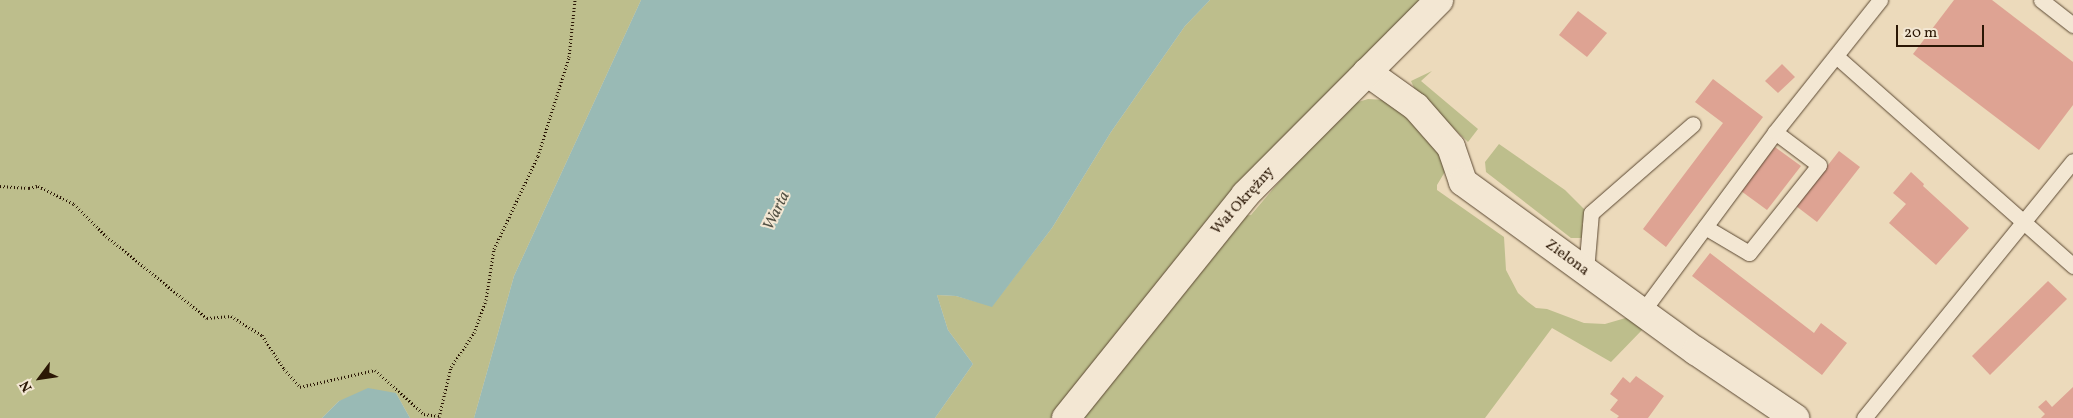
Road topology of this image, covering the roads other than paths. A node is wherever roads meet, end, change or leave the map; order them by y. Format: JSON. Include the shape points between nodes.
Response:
{"nodes":[{"id":1,"x":1439,"y":0,"type":"edge"},
{"id":2,"x":1880,"y":0,"type":"edge"},
{"id":3,"x":2041,"y":0,"type":"edge"},
{"id":4,"x":2073,"y":25,"type":"edge"},
{"id":5,"x":1836,"y":56,"type":"junction"},
{"id":6,"x":1367,"y":72,"type":"junction"},
{"id":7,"x":1694,"y":124,"type":"dead end"},
{"id":8,"x":1775,"y":132,"type":"junction"},
{"id":9,"x":2073,"y":161,"type":"edge"},
{"id":10,"x":2023,"y":222,"type":"junction"},
{"id":11,"x":1705,"y":227,"type":"junction"},
{"id":12,"x":2073,"y":266,"type":"edge"},
{"id":13,"x":1586,"y":271,"type":"junction"},
{"id":14,"x":1642,"y":312,"type":"junction"},
{"id":15,"x":1066,"y":418,"type":"edge"},
{"id":16,"x":1795,"y":418,"type":"edge"},
{"id":17,"x":1864,"y":418,"type":"edge"}],
"edges":[{"from":1,"to":6,"type":"street","name":"Wał Okrężny"},
{"from":2,"to":5,"type":"lane"},
{"from":3,"to":4,"type":"lane"},
{"from":5,"to":8,"type":"lane"},
{"from":5,"to":10,"type":"lane"},
{"from":6,"to":13,"type":"street","name":"Zielona","via":[[1416,107],[1451,147],[1463,182]]},
{"from":6,"to":15,"type":"street","name":"Wał Okrężny","via":[[1245,195]]},
{"from":7,"to":13,"type":"lane","via":[[1590,213]]},
{"from":8,"to":11,"type":"lane"},
{"from":8,"to":11,"type":"lane","via":[[1819,165],[1749,253]]},
{"from":9,"to":10,"type":"lane"},
{"from":10,"to":12,"type":"lane"},
{"from":10,"to":17,"type":"lane"},
{"from":11,"to":14,"type":"lane"},
{"from":13,"to":14,"type":"street","name":"Zielona"},
{"from":14,"to":16,"type":"street","name":"Zielona"}]}
